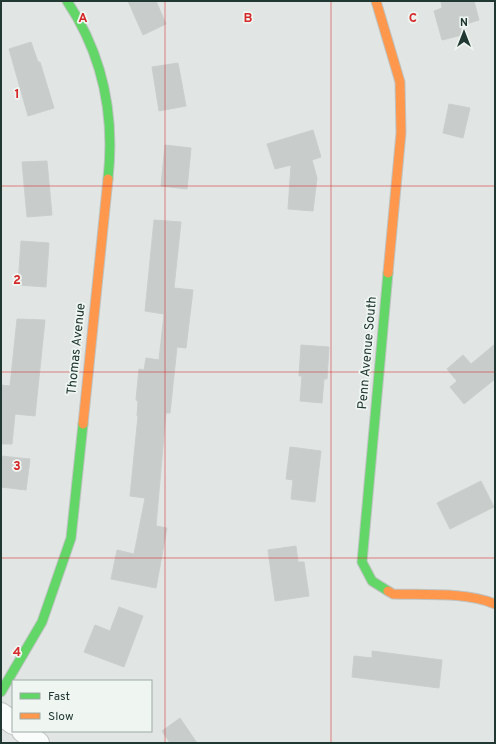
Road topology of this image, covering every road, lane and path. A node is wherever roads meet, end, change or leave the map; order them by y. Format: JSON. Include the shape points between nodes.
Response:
{"nodes":[{"id":1,"x":67,"y":1,"type":"edge"},
{"id":2,"x":376,"y":1,"type":"edge"},
{"id":3,"x":495,"y":604,"type":"edge"},
{"id":4,"x":1,"y":692,"type":"edge"},
{"id":5,"x":1,"y":714,"type":"edge"},
{"id":6,"x":12,"y":722,"type":"edge"},
{"id":7,"x":24,"y":732,"type":"edge"},
{"id":8,"x":38,"y":743,"type":"edge"}],
"edges":[{"from":1,"to":4,"type":"street","name":"Thomas Avenue","via":[[94,51],[107,101],[110,153],[71,538],[42,622]]},
{"from":2,"to":3,"type":"street","name":"Penn Avenue South","via":[[400,82],[401,133],[362,562],[372,581],[393,594],[461,596]]},
{"from":5,"to":6,"type":"street"},
{"from":7,"to":8,"type":"street"}]}
